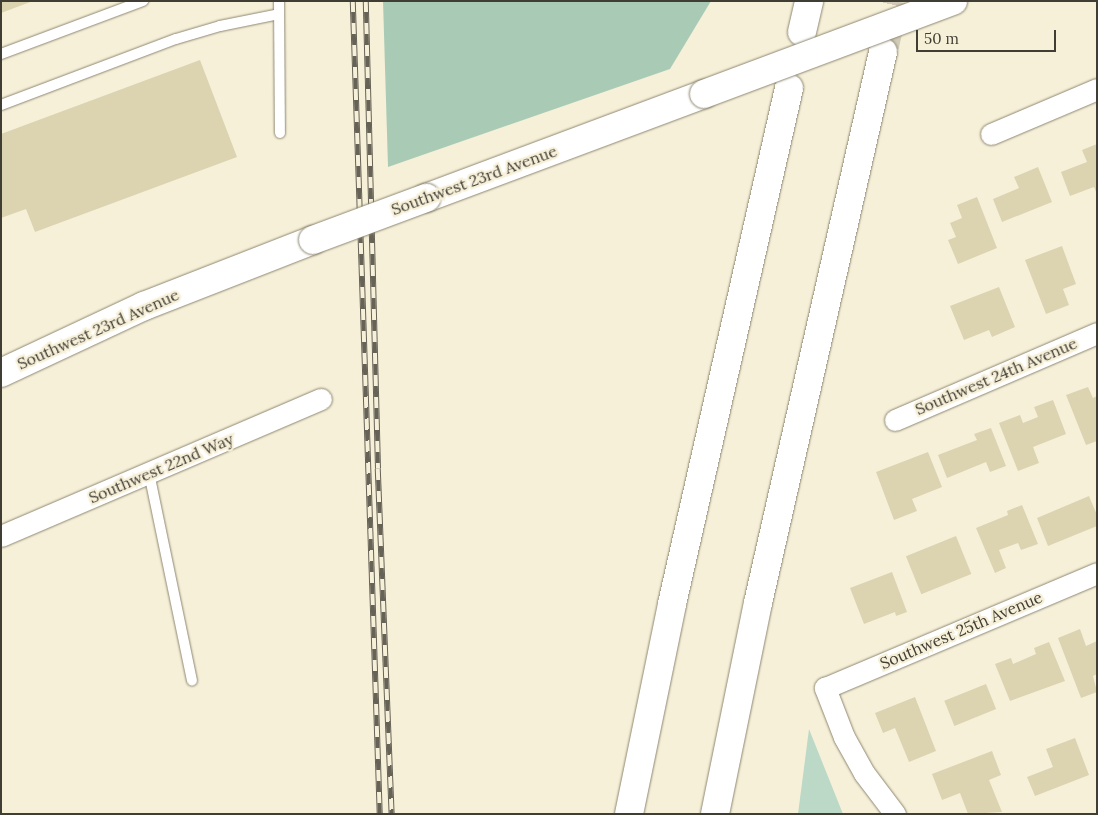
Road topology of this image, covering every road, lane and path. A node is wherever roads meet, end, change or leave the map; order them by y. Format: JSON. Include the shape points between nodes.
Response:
{"nodes":[{"id":1,"x":143,"y":1,"type":"edge"},
{"id":2,"x":279,"y":1,"type":"edge"},
{"id":3,"x":804,"y":1,"type":"edge"},
{"id":4,"x":808,"y":1,"type":"edge"},
{"id":5,"x":953,"y":1,"type":"edge"},
{"id":6,"x":279,"y":14,"type":"junction"},
{"id":7,"x":883,"y":52,"type":"tunnel mouth"},
{"id":8,"x":1,"y":54,"type":"edge"},
{"id":9,"x":789,"y":88,"type":"dead end"},
{"id":10,"x":1097,"y":89,"type":"edge"},
{"id":11,"x":1,"y":105,"type":"edge"},
{"id":12,"x":280,"y":133,"type":"dead end"},
{"id":13,"x":991,"y":134,"type":"dead end"},
{"id":14,"x":1097,"y":333,"type":"edge"},
{"id":15,"x":1,"y":373,"type":"edge"},
{"id":16,"x":321,"y":399,"type":"dead end"},
{"id":17,"x":895,"y":420,"type":"dead end"},
{"id":18,"x":149,"y":473,"type":"junction"},
{"id":19,"x":1,"y":536,"type":"edge"},
{"id":20,"x":1097,"y":573,"type":"edge"},
{"id":21,"x":192,"y":681,"type":"dead end"},
{"id":22,"x":630,"y":814,"type":"edge"},
{"id":23,"x":715,"y":814,"type":"edge"},
{"id":24,"x":895,"y":814,"type":"edge"}],
"edges":[{"from":1,"to":8,"type":"lane"},
{"from":2,"to":6,"type":"lane"},
{"from":3,"to":4,"type":"main road","via":[[802,30]]},
{"from":5,"to":15,"type":"main road","name":"Southwest 23rd Avenue","bridge":true,"via":[[313,240],[136,310]]},
{"from":6,"to":11,"type":"lane","via":[[176,39]]},
{"from":6,"to":12,"type":"lane"},
{"from":7,"to":23,"type":"main road","via":[[758,603]]},
{"from":9,"to":22,"type":"main road","via":[[672,604]]},
{"from":10,"to":13,"type":"street"},
{"from":14,"to":17,"type":"street","name":"Southwest 24th Avenue"},
{"from":16,"to":18,"type":"street","name":"Southwest 22nd Way"},
{"from":18,"to":19,"type":"street","name":"Southwest 22nd Way"},
{"from":18,"to":21,"type":"lane"},
{"from":20,"to":24,"type":"street","name":"Southwest 25th Avenue","via":[[824,688],[856,759]]}]}
